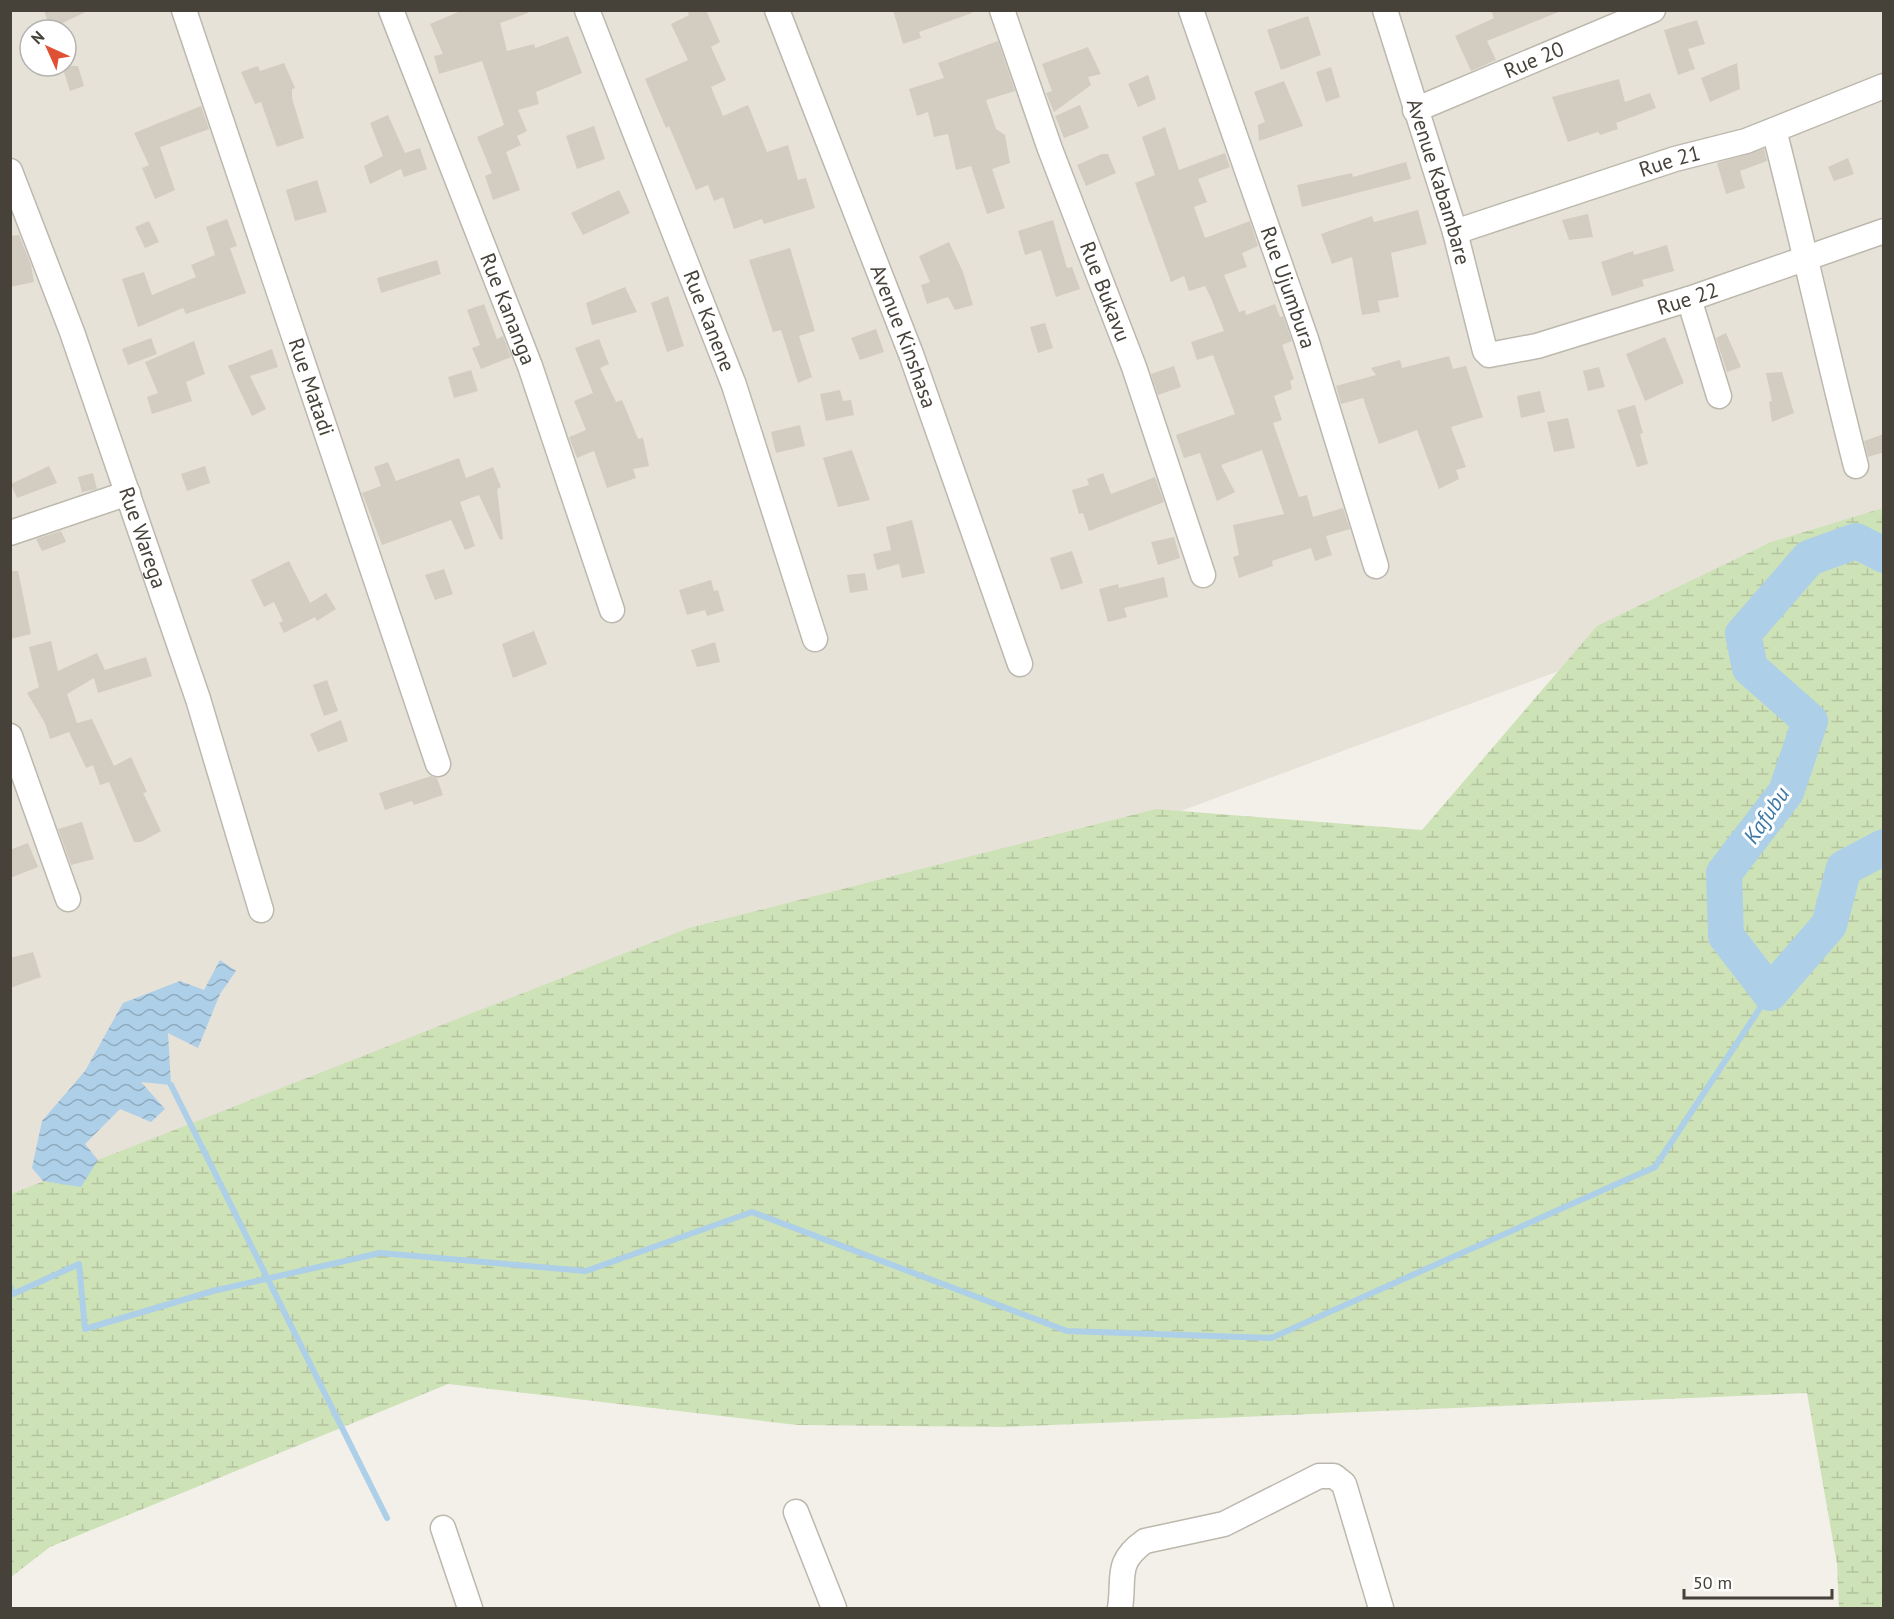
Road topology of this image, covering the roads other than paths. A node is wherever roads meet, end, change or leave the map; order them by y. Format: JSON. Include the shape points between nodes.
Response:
{"nodes":[{"id":1,"x":184,"y":10,"type":"edge"},
{"id":2,"x":391,"y":10,"type":"edge"},
{"id":3,"x":587,"y":10,"type":"edge"},
{"id":4,"x":777,"y":10,"type":"edge"},
{"id":5,"x":1002,"y":10,"type":"edge"},
{"id":6,"x":1191,"y":10,"type":"edge"},
{"id":7,"x":1384,"y":10,"type":"edge"},
{"id":8,"x":1653,"y":10,"type":"edge"},
{"id":9,"x":1884,"y":86,"type":"edge"},
{"id":10,"x":1415,"y":110,"type":"junction"},
{"id":11,"x":1774,"y":130,"type":"junction"},
{"id":12,"x":10,"y":171,"type":"edge"},
{"id":13,"x":1884,"y":231,"type":"edge"},
{"id":14,"x":1455,"y":232,"type":"junction"},
{"id":15,"x":1808,"y":257,"type":"junction"},
{"id":16,"x":1689,"y":299,"type":"junction"},
{"id":17,"x":1489,"y":355,"type":"joint"},
{"id":18,"x":1719,"y":396,"type":"dead end"},
{"id":19,"x":1856,"y":466,"type":"dead end"},
{"id":20,"x":128,"y":493,"type":"junction"},
{"id":21,"x":10,"y":533,"type":"edge"},
{"id":22,"x":1377,"y":566,"type":"dead end"},
{"id":23,"x":1203,"y":575,"type":"dead end"},
{"id":24,"x":612,"y":610,"type":"dead end"},
{"id":25,"x":815,"y":639,"type":"dead end"},
{"id":26,"x":1020,"y":663,"type":"dead end"},
{"id":27,"x":10,"y":736,"type":"edge"},
{"id":28,"x":438,"y":764,"type":"dead end"},
{"id":29,"x":69,"y":899,"type":"dead end"},
{"id":30,"x":261,"y":910,"type":"dead end"},
{"id":31,"x":796,"y":1512,"type":"dead end"},
{"id":32,"x":443,"y":1528,"type":"dead end"},
{"id":33,"x":470,"y":1608,"type":"edge"},
{"id":34,"x":834,"y":1608,"type":"edge"},
{"id":35,"x":1120,"y":1608,"type":"edge"},
{"id":36,"x":1381,"y":1608,"type":"edge"}],
"edges":[{"from":1,"to":28,"type":"street","name":"Rue Matadi"},
{"from":2,"to":24,"type":"street","name":"Rue Kananga","via":[[530,366]]},
{"from":3,"to":25,"type":"street","name":"Rue Kanene","via":[[734,385]]},
{"from":4,"to":26,"type":"street","name":"Avenue Kinshasa","via":[[911,354]]},
{"from":5,"to":23,"type":"street","name":"Rue Bukavu","via":[[1050,149],[1134,367]]},
{"from":6,"to":22,"type":"street","name":"Rue Ujumbura","via":[[1306,339]]},
{"from":7,"to":10,"type":"street","name":"Avenue Kabambare"},
{"from":8,"to":10,"type":"street","name":"Rue 20"},
{"from":9,"to":11,"type":"street","name":"Rue 21"},
{"from":10,"to":14,"type":"street","name":"Avenue Kabambare"},
{"from":11,"to":14,"type":"street","name":"Rue 21"},
{"from":11,"to":15,"type":"street"},
{"from":12,"to":20,"type":"street","name":"Rue Warega"},
{"from":13,"to":15,"type":"street","name":"Rue 22"},
{"from":14,"to":17,"type":"street","name":"Avenue Kabambare"},
{"from":15,"to":16,"type":"street","name":"Rue 22"},
{"from":15,"to":19,"type":"street"},
{"from":16,"to":17,"type":"street","name":"Rue 22","via":[[1537,345]]},
{"from":16,"to":18,"type":"street"},
{"from":20,"to":21,"type":"street"},
{"from":20,"to":30,"type":"street","name":"Rue Warega","via":[[198,699]]},
{"from":27,"to":29,"type":"street"},
{"from":31,"to":34,"type":"street"},
{"from":32,"to":33,"type":"street"},
{"from":35,"to":36,"type":"street","via":[[1123,1564],[1145,1541],[1224,1524],[1319,1476],[1334,1476],[1344,1484]]}]}
